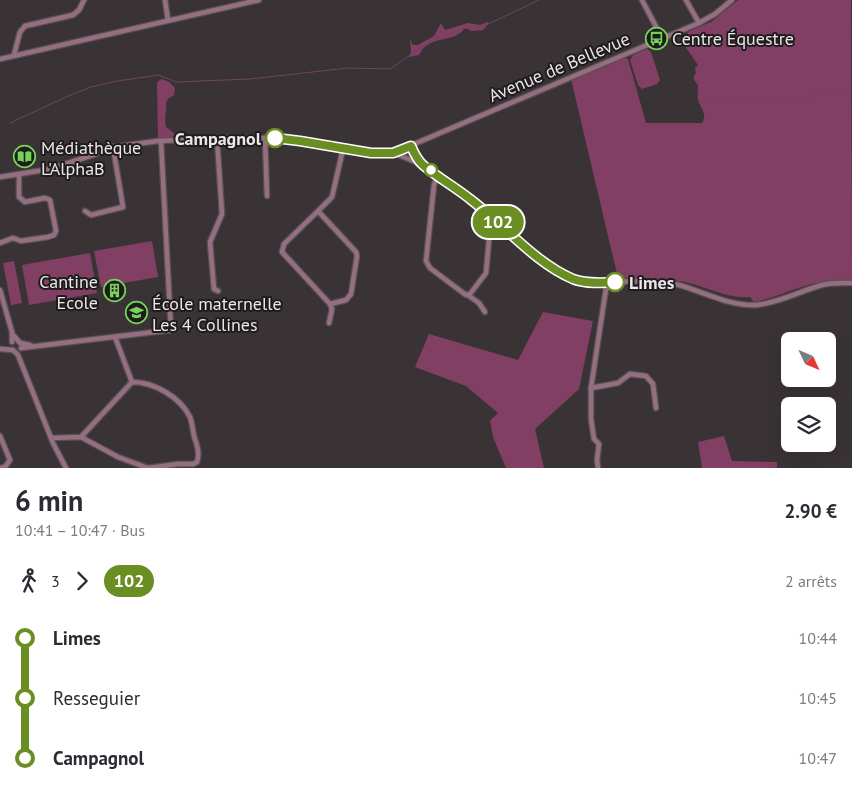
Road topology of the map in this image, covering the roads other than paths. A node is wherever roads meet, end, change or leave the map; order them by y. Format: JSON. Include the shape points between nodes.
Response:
{"nodes":[{"id":1,"x":84,"y":0,"type":"edge"},
{"id":2,"x":164,"y":0,"type":"edge"},
{"id":3,"x":259,"y":0,"type":"edge"},
{"id":4,"x":642,"y":0,"type":"edge"},
{"id":5,"x":686,"y":0,"type":"edge"},
{"id":6,"x":732,"y":0,"type":"edge"},
{"id":7,"x":168,"y":20,"type":"junction"},
{"id":8,"x":699,"y":23,"type":"junction"},
{"id":9,"x":662,"y":38,"type":"junction"},
{"id":10,"x":14,"y":55,"type":"junction"},
{"id":11,"x":0,"y":59,"type":"edge"},
{"id":12,"x":217,"y":138,"type":"junction"},
{"id":13,"x":265,"y":138,"type":"junction"},
{"id":14,"x":161,"y":141,"type":"junction"},
{"id":15,"x":113,"y":146,"type":"junction"},
{"id":16,"x":411,"y":146,"type":"junction"},
{"id":17,"x":343,"y":149,"type":"junction"},
{"id":18,"x":413,"y":152,"type":"junction"},
{"id":19,"x":393,"y":153,"type":"junction"},
{"id":20,"x":407,"y":159,"type":"junction"},
{"id":21,"x":424,"y":166,"type":"junction"},
{"id":22,"x":19,"y":175,"type":"junction"},
{"id":23,"x":438,"y":175,"type":"junction"},
{"id":24,"x":0,"y":177,"type":"edge"},
{"id":25,"x":267,"y":196,"type":"dead end"},
{"id":26,"x":85,"y":211,"type":"dead end"},
{"id":27,"x":318,"y":211,"type":"junction"},
{"id":28,"x":496,"y":220,"type":"junction"},
{"id":29,"x":0,"y":243,"type":"edge"},
{"id":30,"x":607,"y":282,"type":"junction"},
{"id":31,"x":852,"y":283,"type":"edge"},
{"id":32,"x":0,"y":290,"type":"edge"},
{"id":33,"x":218,"y":292,"type":"dead end"},
{"id":34,"x":468,"y":295,"type":"junction"},
{"id":35,"x":330,"y":304,"type":"junction"},
{"id":36,"x":485,"y":312,"type":"dead end"},
{"id":37,"x":330,"y":323,"type":"dead end"},
{"id":38,"x":12,"y":332,"type":"junction"},
{"id":39,"x":118,"y":337,"type":"junction"},
{"id":40,"x":12,"y":343,"type":"junction"},
{"id":41,"x":20,"y":345,"type":"junction"},
{"id":42,"x":0,"y":348,"type":"edge"},
{"id":43,"x":14,"y":351,"type":"junction"},
{"id":44,"x":21,"y":363,"type":"junction"},
{"id":45,"x":132,"y":382,"type":"junction"},
{"id":46,"x":591,"y":388,"type":"junction"},
{"id":47,"x":656,"y":408,"type":"dead end"},
{"id":48,"x":0,"y":436,"type":"edge"},
{"id":49,"x":82,"y":437,"type":"junction"},
{"id":50,"x":51,"y":438,"type":"junction"},
{"id":51,"x":197,"y":462,"type":"junction"},
{"id":52,"x":1,"y":468,"type":"edge"},
{"id":53,"x":66,"y":468,"type":"edge"},
{"id":54,"x":200,"y":468,"type":"edge"},
{"id":55,"x":598,"y":468,"type":"edge"}],
"edges":[{"from":1,"to":10,"type":"street","via":[[73,15],[25,26],[20,32]]},
{"from":2,"to":7,"type":"street"},
{"from":3,"to":7,"type":"street"},
{"from":4,"to":9,"type":"street"},
{"from":5,"to":8,"type":"street"},
{"from":6,"to":8,"type":"street","name":"Avenue de Bellevue"},
{"from":7,"to":10,"type":"street"},
{"from":8,"to":9,"type":"street","name":"Avenue de Bellevue"},
{"from":9,"to":16,"type":"street","name":"Avenue de Bellevue"},
{"from":10,"to":11,"type":"street"},
{"from":12,"to":13,"type":"street"},
{"from":12,"to":14,"type":"street"},
{"from":12,"to":33,"type":"street","via":[[222,214],[210,242],[214,289]]},
{"from":13,"to":17,"type":"street"},
{"from":13,"to":25,"type":"street"},
{"from":14,"to":15,"type":"street"},
{"from":14,"to":39,"type":"street","via":[[171,330]]},
{"from":15,"to":22,"type":"street","via":[[50,169]]},
{"from":15,"to":26,"type":"street","via":[[123,207],[91,215]]},
{"from":16,"to":18,"type":"street"},
{"from":16,"to":19,"type":"street","name":"Avenue de Bellevue"},
{"from":17,"to":19,"type":"street"},
{"from":17,"to":27,"type":"street","via":[[332,197]]},
{"from":18,"to":20,"type":"street"},
{"from":18,"to":21,"type":"street"},
{"from":19,"to":20,"type":"street"},
{"from":20,"to":21,"type":"street"},
{"from":21,"to":23,"type":"street"},
{"from":22,"to":24,"type":"street"},
{"from":22,"to":29,"type":"street","via":[[19,198],[26,202],[50,200],[56,231],[48,237],[22,241],[13,238]]},
{"from":23,"to":28,"type":"street"},
{"from":23,"to":34,"type":"street","via":[[434,184],[426,261],[430,268]]},
{"from":27,"to":35,"type":"street","via":[[357,256],[349,298]]},
{"from":27,"to":35,"type":"street","via":[[281,249]]},
{"from":28,"to":30,"type":"street","via":[[526,248],[564,274],[575,280]]},
{"from":28,"to":34,"type":"street","via":[[490,229],[486,273]]},
{"from":30,"to":31,"type":"street","via":[[678,285],[746,304],[775,301],[822,285]]},
{"from":30,"to":46,"type":"street"},
{"from":32,"to":38,"type":"street"},
{"from":34,"to":36,"type":"street"},
{"from":35,"to":37,"type":"street"},
{"from":38,"to":40,"type":"street"},
{"from":38,"to":41,"type":"street"},
{"from":39,"to":41,"type":"street"},
{"from":39,"to":45,"type":"street"},
{"from":40,"to":41,"type":"street"},
{"from":40,"to":42,"type":"street"},
{"from":40,"to":43,"type":"street"},
{"from":41,"to":43,"type":"street"},
{"from":41,"to":44,"type":"street"},
{"from":42,"to":43,"type":"street"},
{"from":43,"to":44,"type":"street"},
{"from":44,"to":50,"type":"street"},
{"from":45,"to":49,"type":"street"},
{"from":45,"to":51,"type":"street","via":[[166,392],[184,407],[190,418],[199,456]]},
{"from":46,"to":47,"type":"street","via":[[618,383],[630,374],[646,376],[653,384]]},
{"from":46,"to":55,"type":"street","via":[[594,439],[599,444]]},
{"from":48,"to":52,"type":"street","via":[[10,460]]},
{"from":49,"to":50,"type":"street"},
{"from":49,"to":51,"type":"street","via":[[118,457],[148,468]]},
{"from":50,"to":53,"type":"street"},
{"from":51,"to":54,"type":"street"}]}
